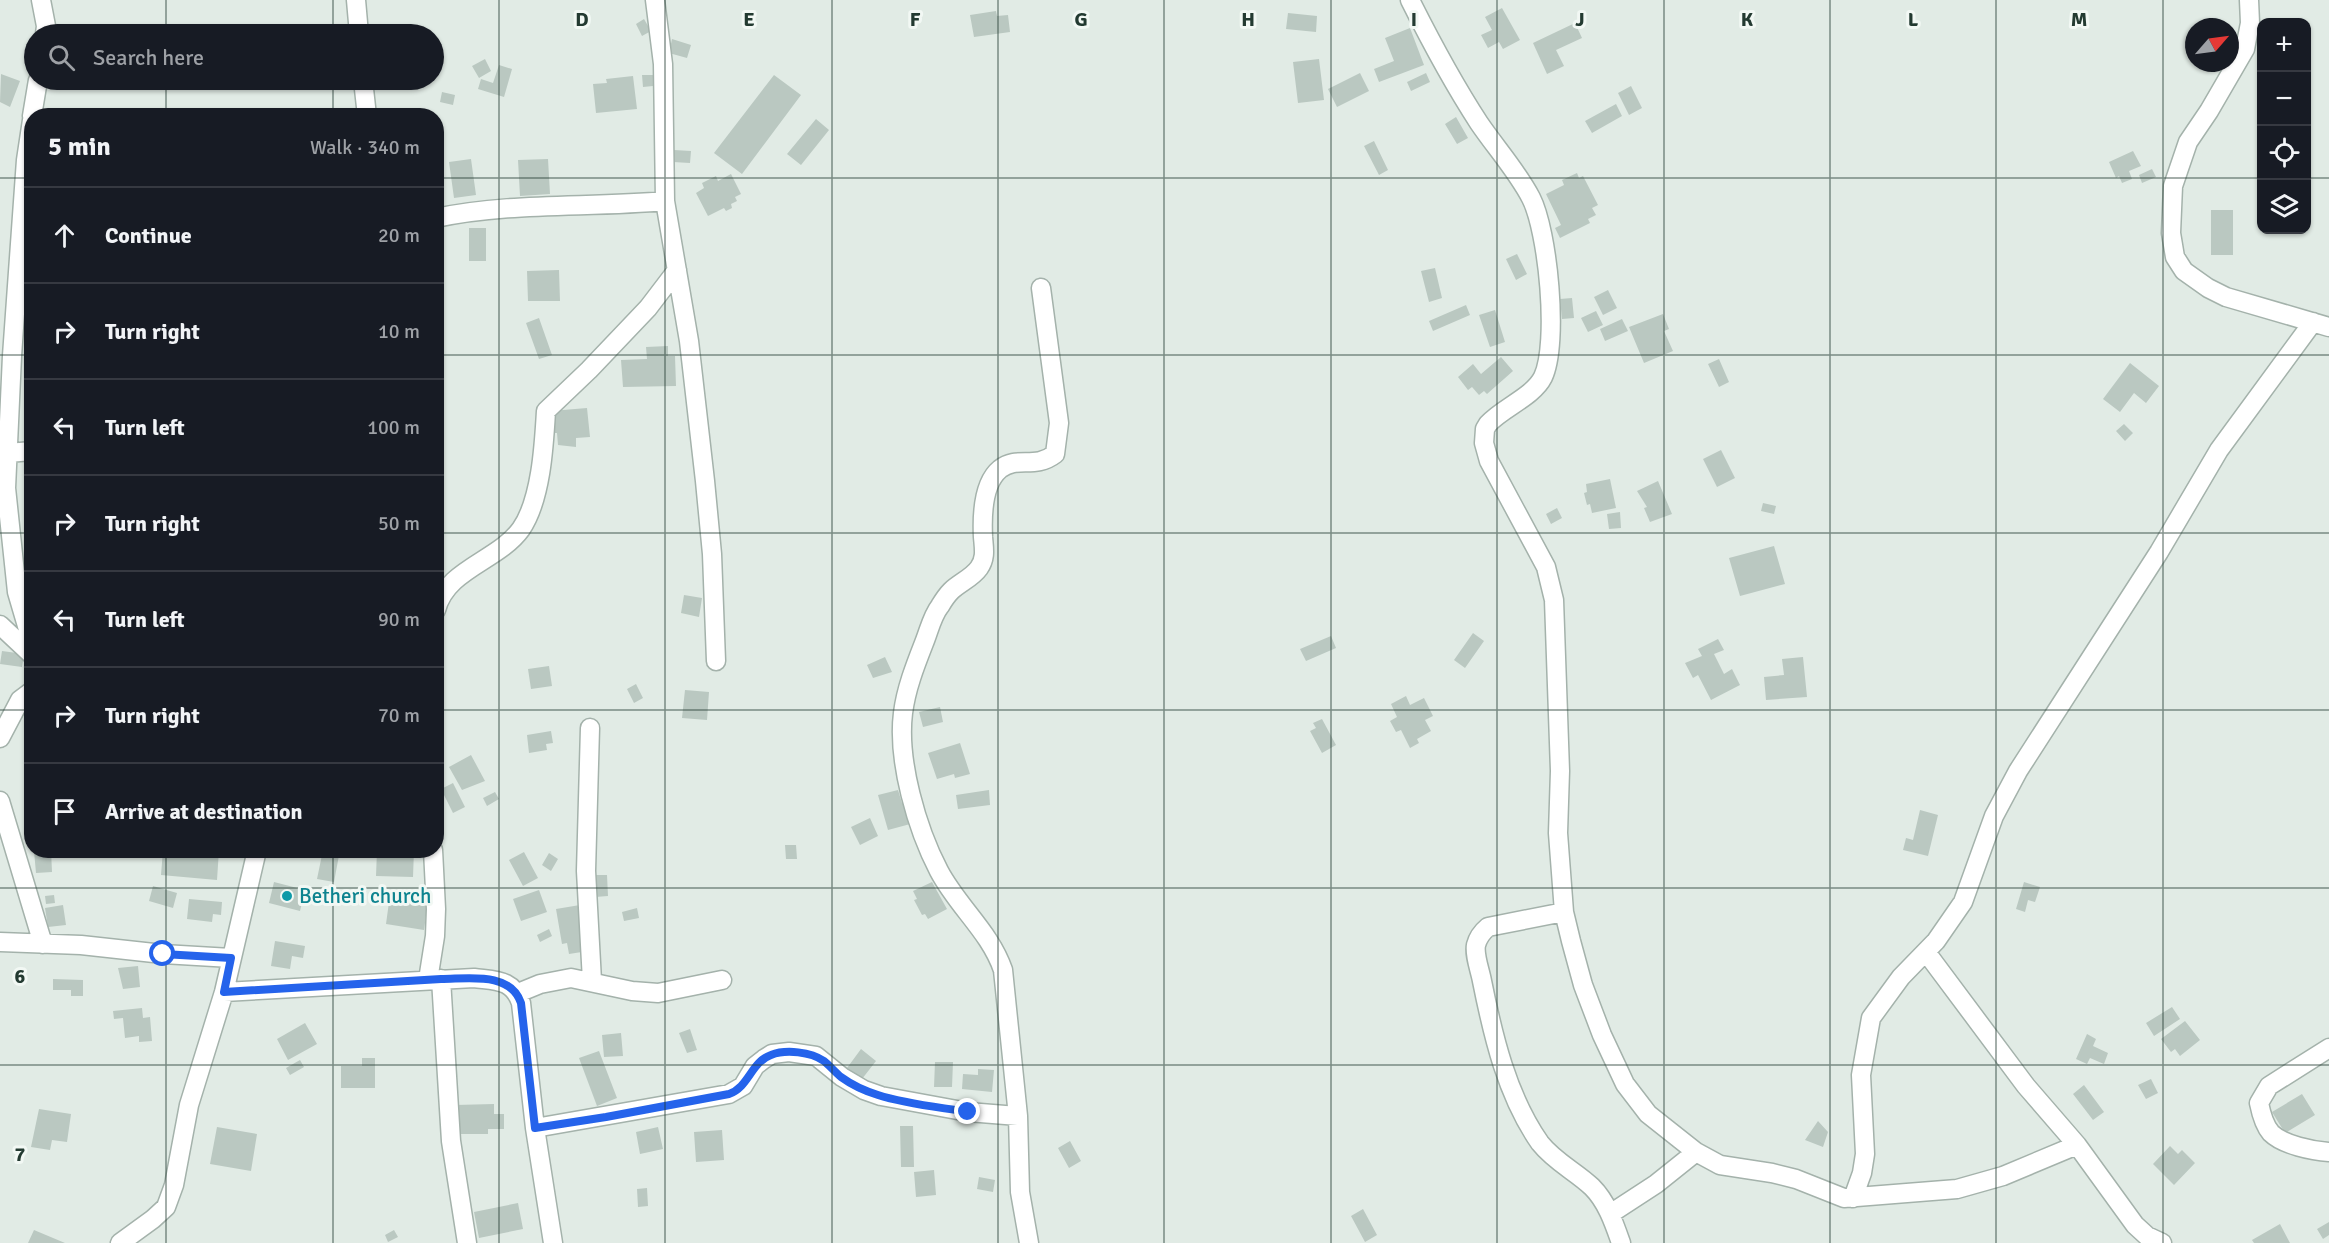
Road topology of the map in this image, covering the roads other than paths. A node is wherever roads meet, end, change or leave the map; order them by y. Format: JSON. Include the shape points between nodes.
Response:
{"nodes":[{"id":1,"x":40,"y":0,"type":"edge"},
{"id":2,"x":356,"y":0,"type":"edge"},
{"id":3,"x":655,"y":0,"type":"edge"},
{"id":4,"x":1410,"y":0,"type":"edge"},
{"id":5,"x":2249,"y":0,"type":"edge"},
{"id":6,"x":46,"y":24,"type":"edge"},
{"id":7,"x":358,"y":24,"type":"edge"},
{"id":8,"x":36,"y":90,"type":"edge"},
{"id":9,"x":364,"y":90,"type":"edge"},
{"id":10,"x":33,"y":108,"type":"edge"},
{"id":11,"x":367,"y":108,"type":"edge"},
{"id":12,"x":24,"y":180,"type":"edge"},
{"id":13,"x":665,"y":201,"type":"junction"},
{"id":14,"x":444,"y":217,"type":"edge"},
{"id":15,"x":677,"y":270,"type":"junction"},
{"id":16,"x":1041,"y":288,"type":"dead end"},
{"id":17,"x":2321,"y":324,"type":"edge"},
{"id":18,"x":6,"y":355,"type":"edge"},
{"id":19,"x":24,"y":452,"type":"edge"},
{"id":20,"x":8,"y":453,"type":"junction"},
{"id":21,"x":444,"y":592,"type":"edge"},
{"id":22,"x":24,"y":616,"type":"edge"},
{"id":23,"x":0,"y":625,"type":"edge"},
{"id":24,"x":24,"y":648,"type":"edge"},
{"id":25,"x":716,"y":661,"type":"dead end"},
{"id":26,"x":24,"y":697,"type":"edge"},
{"id":27,"x":590,"y":728,"type":"dead end"},
{"id":28,"x":0,"y":738,"type":"edge"},
{"id":29,"x":0,"y":801,"type":"edge"},
{"id":30,"x":255,"y":858,"type":"edge"},
{"id":31,"x":433,"y":858,"type":"edge"},
{"id":32,"x":1564,"y":912,"type":"junction"},
{"id":33,"x":0,"y":942,"type":"edge"},
{"id":34,"x":43,"y":944,"type":"junction"},
{"id":35,"x":1926,"y":952,"type":"junction"},
{"id":36,"x":231,"y":958,"type":"junction"},
{"id":37,"x":434,"y":980,"type":"junction"},
{"id":38,"x":722,"y":980,"type":"dead end"},
{"id":39,"x":592,"y":981,"type":"junction"},
{"id":40,"x":224,"y":992,"type":"junction"},
{"id":41,"x":518,"y":993,"type":"junction"},
{"id":42,"x":2329,"y":1048,"type":"edge"},
{"id":43,"x":1018,"y":1116,"type":"junction"},
{"id":44,"x":535,"y":1128,"type":"junction"},
{"id":45,"x":2077,"y":1146,"type":"junction"},
{"id":46,"x":1696,"y":1152,"type":"junction"},
{"id":47,"x":2329,"y":1152,"type":"edge"},
{"id":48,"x":1852,"y":1198,"type":"junction"},
{"id":49,"x":1610,"y":1214,"type":"junction"},
{"id":50,"x":120,"y":1243,"type":"edge"},
{"id":51,"x":467,"y":1243,"type":"edge"},
{"id":52,"x":553,"y":1243,"type":"edge"},
{"id":53,"x":1029,"y":1243,"type":"edge"},
{"id":54,"x":1621,"y":1243,"type":"edge"},
{"id":55,"x":2162,"y":1243,"type":"edge"}],
"edges":[{"from":1,"to":6,"type":"street"},
{"from":2,"to":7,"type":"street"},
{"from":3,"to":13,"type":"street","via":[[663,64]]},
{"from":4,"to":32,"type":"street","via":[[1468,106],[1531,198],[1542,232],[1551,321],[1543,378],[1488,424],[1484,443],[1499,483],[1546,567],[1554,600],[1560,771],[1558,833]]},
{"from":5,"to":17,"type":"street","via":[[2245,49],[2188,142],[2173,186],[2172,241],[2179,265],[2208,288],[2226,297]]},
{"from":8,"to":10,"type":"street"},
{"from":9,"to":11,"type":"street"},
{"from":12,"to":18,"type":"street"},
{"from":13,"to":14,"type":"street","via":[[499,209]]},
{"from":13,"to":15,"type":"street"},
{"from":15,"to":21,"type":"street","via":[[648,308],[546,411],[539,472],[528,517],[519,531]]},
{"from":15,"to":25,"type":"street","via":[[707,502]]},
{"from":16,"to":43,"type":"street","via":[[1059,423],[1055,454],[1038,463],[1011,462],[991,477],[984,515],[985,555],[979,569],[951,591],[938,608],[908,690],[902,746],[912,794],[939,871],[997,951],[1003,970]]},
{"from":17,"to":35,"type":"street","via":[[2219,450],[2159,552],[2018,771],[1994,816],[1963,902]]},
{"from":18,"to":20,"type":"street"},
{"from":19,"to":20,"type":"street"},
{"from":20,"to":22,"type":"street","via":[[6,488],[12,552]]},
{"from":23,"to":24,"type":"street"},
{"from":26,"to":28,"type":"street"},
{"from":27,"to":39,"type":"street","via":[[586,871]]},
{"from":29,"to":34,"type":"street"},
{"from":30,"to":36,"type":"street"},
{"from":31,"to":37,"type":"street"},
{"from":32,"to":46,"type":"street","via":[[1583,985],[1625,1084],[1648,1114]]},
{"from":32,"to":49,"type":"street","via":[[1488,927],[1480,933],[1475,947],[1492,1031],[1528,1122],[1557,1161],[1592,1187]]},
{"from":33,"to":34,"type":"street"},
{"from":34,"to":36,"type":"street"},
{"from":35,"to":45,"type":"street","via":[[2026,1086]]},
{"from":35,"to":48,"type":"street","via":[[1900,977],[1871,1018],[1861,1075],[1865,1154]]},
{"from":36,"to":40,"type":"street"},
{"from":37,"to":40,"type":"street"},
{"from":37,"to":41,"type":"street","via":[[501,981]]},
{"from":37,"to":51,"type":"street","via":[[451,1141]]},
{"from":38,"to":39,"type":"street","via":[[658,993]]},
{"from":39,"to":41,"type":"street","via":[[558,980]]},
{"from":40,"to":50,"type":"street","via":[[189,1105],[166,1207]]},
{"from":41,"to":44,"type":"street"},
{"from":42,"to":47,"type":"street","via":[[2269,1086],[2259,1103],[2272,1134],[2302,1148]]},
{"from":43,"to":44,"type":"street","via":[[968,1112],[881,1096],[849,1082],[816,1056],[789,1052],[764,1059],[743,1086],[729,1094]]},
{"from":43,"to":53,"type":"street","via":[[1020,1192]]},
{"from":44,"to":52,"type":"street"},
{"from":45,"to":48,"type":"street","via":[[2003,1176],[1958,1189]]},
{"from":45,"to":55,"type":"street","via":[[2134,1225]]},
{"from":46,"to":48,"type":"street","via":[[1720,1165],[1796,1179]]},
{"from":46,"to":49,"type":"street"},
{"from":49,"to":54,"type":"street"}]}
